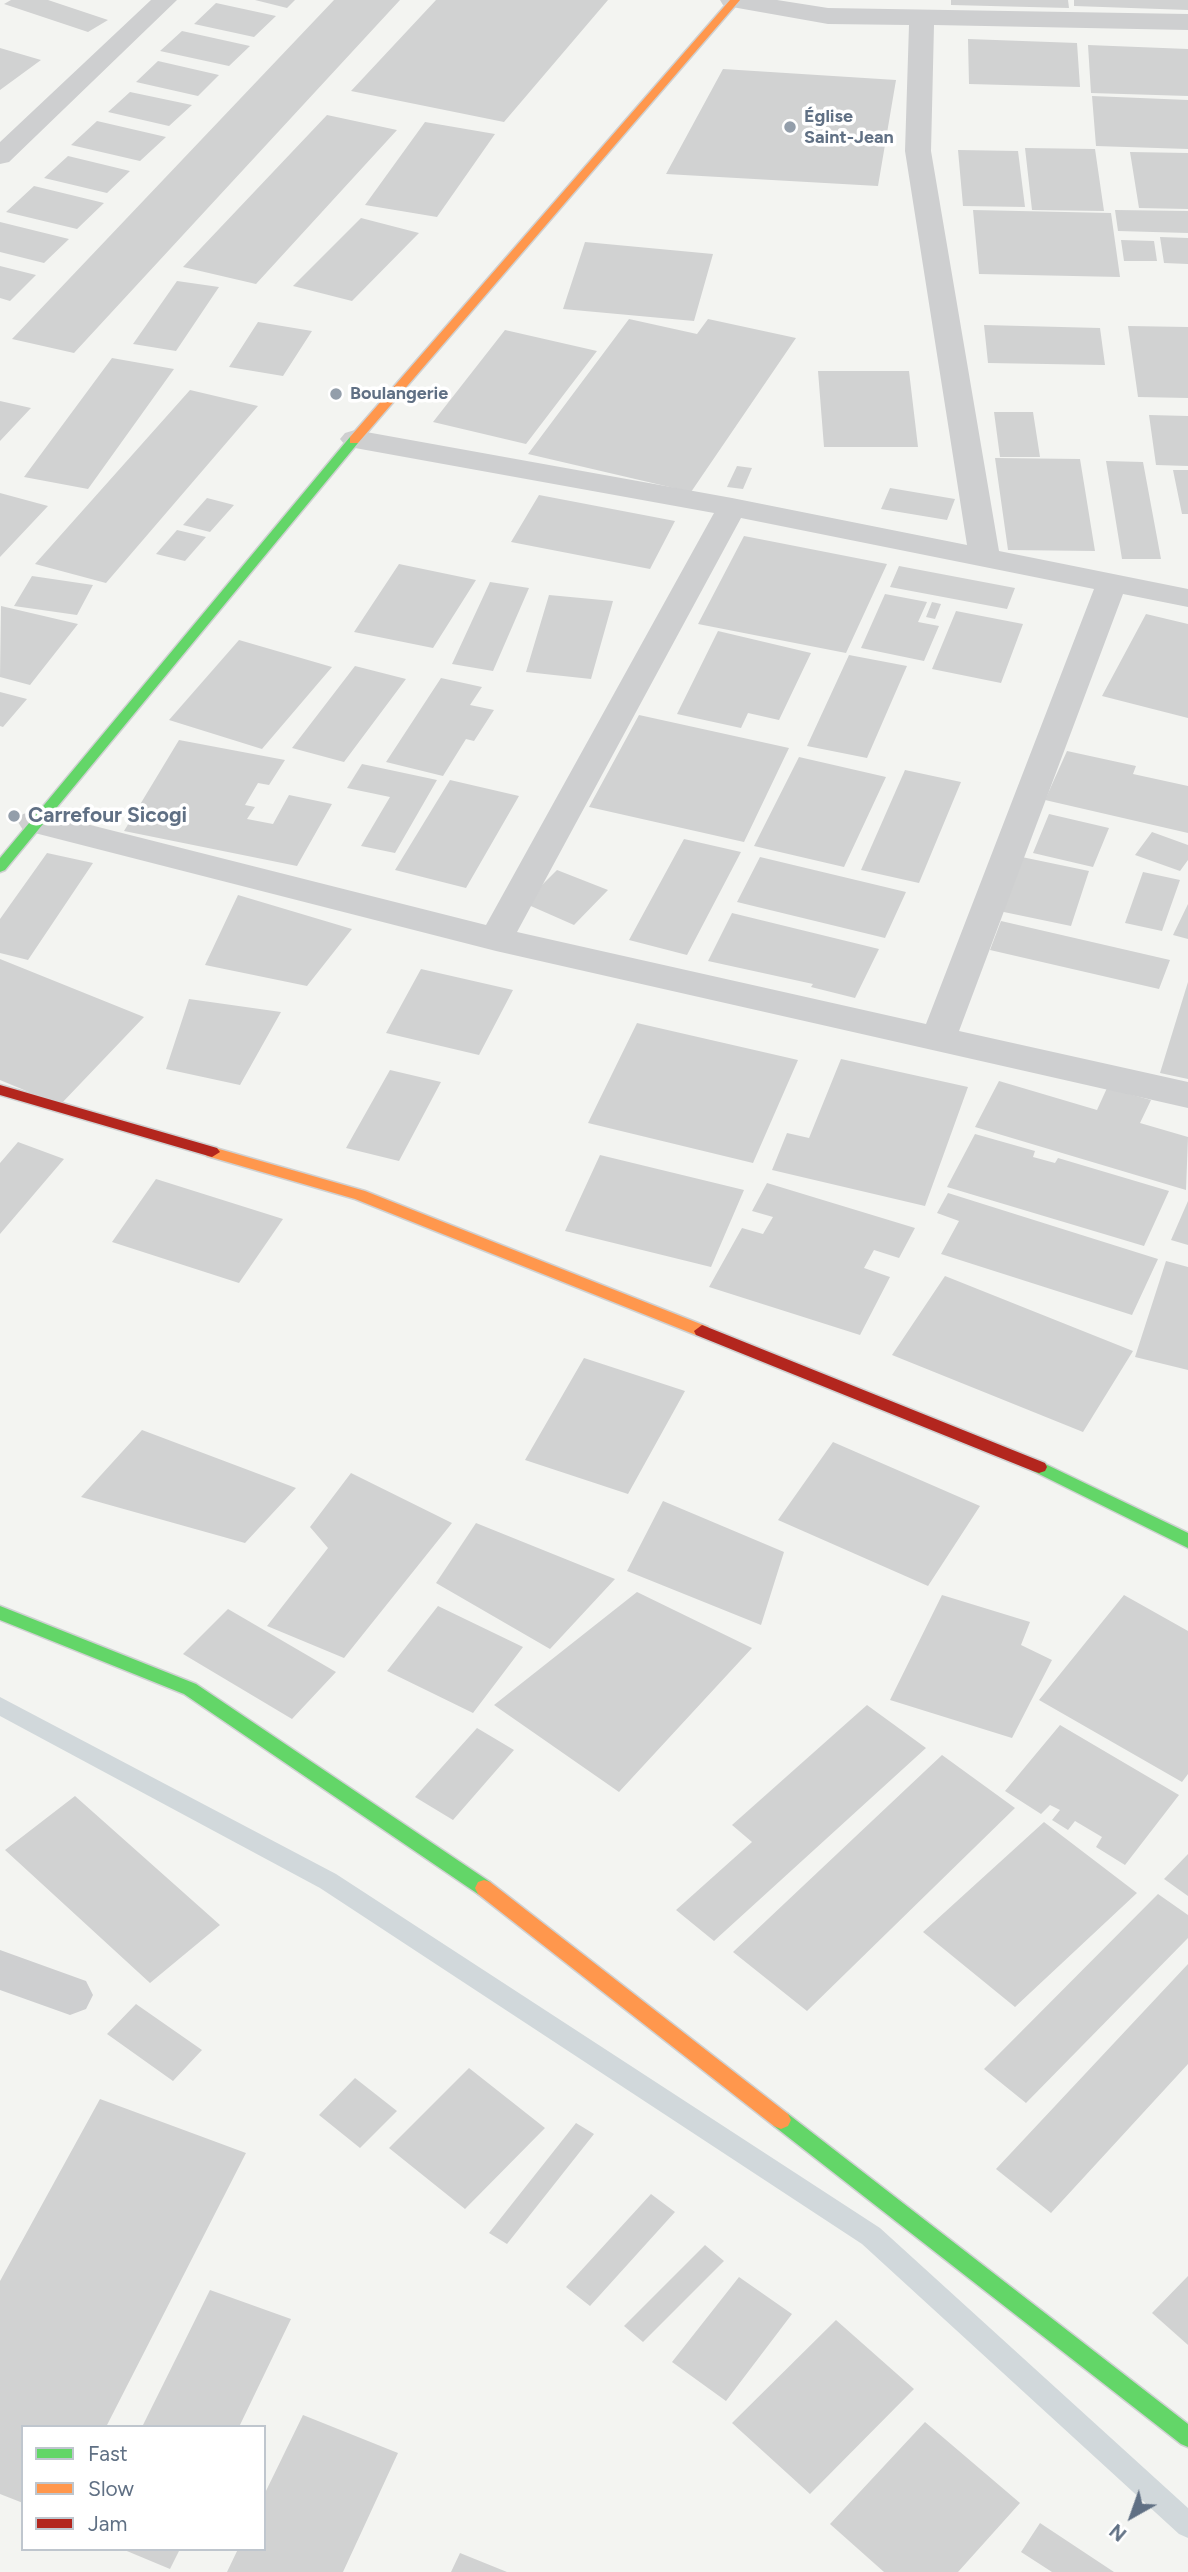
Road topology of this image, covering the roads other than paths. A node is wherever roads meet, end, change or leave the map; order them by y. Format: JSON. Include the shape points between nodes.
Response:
{"nodes":[{"id":1,"x":165,"y":0,"type":"edge"},
{"id":2,"x":734,"y":0,"type":"edge"},
{"id":3,"x":922,"y":18,"type":"junction"},
{"id":4,"x":1188,"y":22,"type":"edge"},
{"id":5,"x":0,"y":156,"type":"edge"},
{"id":6,"x":355,"y":439,"type":"junction"},
{"id":7,"x":732,"y":507,"type":"junction"},
{"id":8,"x":985,"y":558,"type":"junction"},
{"id":9,"x":1112,"y":583,"type":"junction"},
{"id":10,"x":1188,"y":598,"type":"edge"},
{"id":11,"x":35,"y":822,"type":"junction"},
{"id":12,"x":0,"y":867,"type":"edge"},
{"id":13,"x":496,"y":939,"type":"junction"},
{"id":14,"x":938,"y":1040,"type":"junction"},
{"id":15,"x":0,"y":1090,"type":"edge"},
{"id":16,"x":1188,"y":1096,"type":"edge"},
{"id":17,"x":1188,"y":1541,"type":"edge"},
{"id":18,"x":0,"y":1613,"type":"edge"},
{"id":19,"x":0,"y":1970,"type":"edge"},
{"id":20,"x":70,"y":1995,"type":"dead end"},
{"id":21,"x":1188,"y":2437,"type":"edge"}],
"edges":[{"from":1,"to":5,"type":"street"},
{"from":2,"to":3,"type":"street","via":[[828,16]]},
{"from":2,"to":6,"type":"street"},
{"from":3,"to":4,"type":"street"},
{"from":3,"to":8,"type":"street","via":[[918,151]]},
{"from":6,"to":7,"type":"street"},
{"from":6,"to":11,"type":"street"},
{"from":7,"to":8,"type":"street"},
{"from":7,"to":13,"type":"street"},
{"from":8,"to":9,"type":"street"},
{"from":9,"to":10,"type":"street"},
{"from":9,"to":14,"type":"street"},
{"from":11,"to":12,"type":"street"},
{"from":11,"to":13,"type":"street"},
{"from":13,"to":14,"type":"street"},
{"from":14,"to":16,"type":"street"},
{"from":15,"to":17,"type":"street","via":[[360,1195],[1016,1456]]},
{"from":18,"to":21,"type":"street","via":[[190,1689],[460,1870]]},
{"from":19,"to":20,"type":"street"}]}
